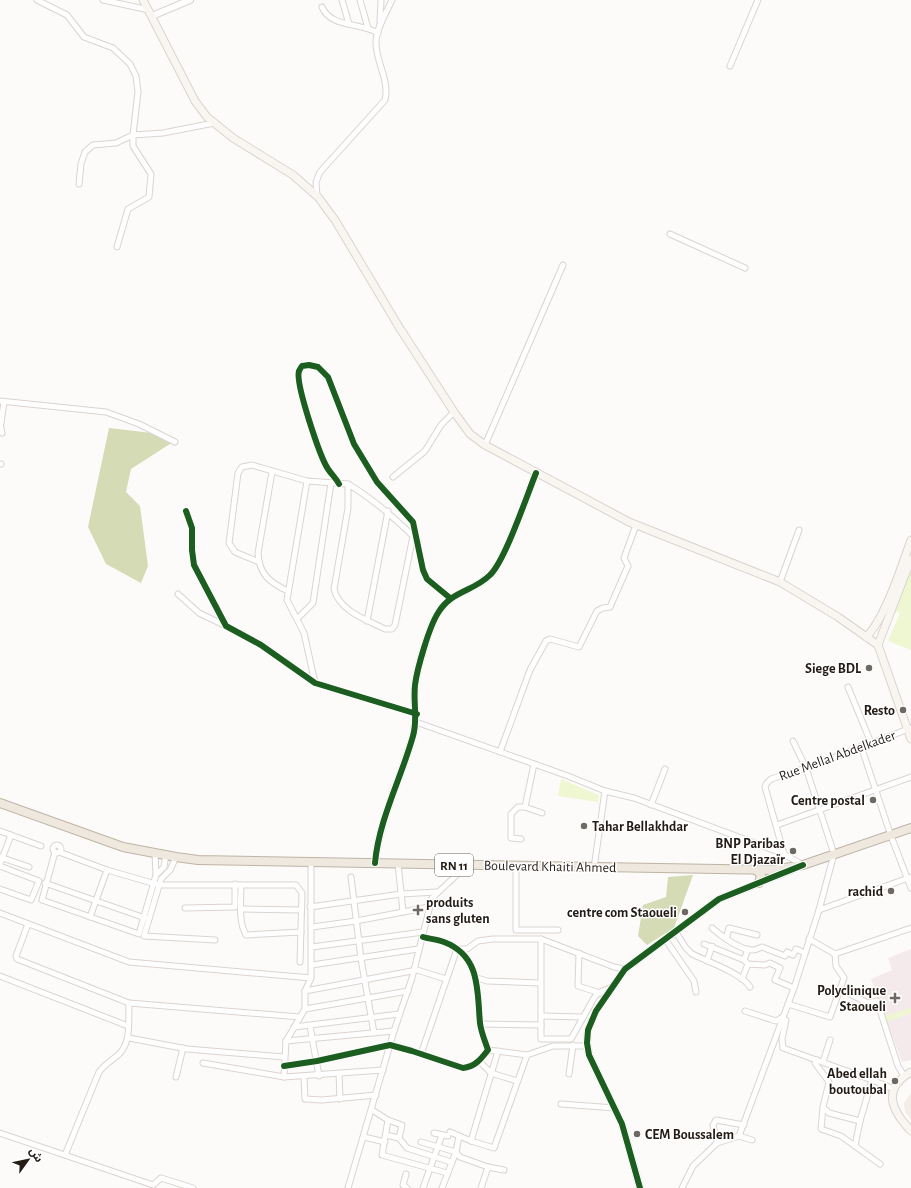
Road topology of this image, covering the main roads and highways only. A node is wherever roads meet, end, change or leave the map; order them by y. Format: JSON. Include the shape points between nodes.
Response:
{"nodes":[{"id":1,"x":143,"y":0,"type":"edge"},
{"id":2,"x":911,"y":540,"type":"edge"},
{"id":3,"x":911,"y":559,"type":"edge"},
{"id":4,"x":866,"y":637,"type":"junction"},
{"id":5,"x":878,"y":645,"type":"junction"},
{"id":6,"x":909,"y":729,"type":"edge"},
{"id":7,"x":911,"y":739,"type":"edge"},
{"id":8,"x":0,"y":803,"type":"edge"},
{"id":9,"x":911,"y":828,"type":"edge"},
{"id":10,"x":755,"y":869,"type":"junction"},
{"id":11,"x":759,"y":883,"type":"road end"},
{"id":12,"x":908,"y":1074,"type":"edge"},
{"id":13,"x":911,"y":1131,"type":"edge"}],
"edges":[{"from":1,"to":4,"type":"main road","via":[[195,102],[207,117],[233,138],[293,175],[318,197],[470,434],[536,473],[636,525],[780,582]]},
{"from":2,"to":4,"type":"main road","via":[[881,616],[874,630]]},
{"from":3,"to":5,"type":"main road"},
{"from":4,"to":5,"type":"main road"},
{"from":5,"to":6,"type":"main road"},
{"from":6,"to":7,"type":"main road"},
{"from":8,"to":10,"type":"highway","name":"Boulevard Khaiti Ahmed","number":"RN 11","via":[[123,847],[176,857],[311,863]]},
{"from":9,"to":10,"type":"highway","name":"Boulevard Khaiti Ahmed","number":"RN 11","via":[[803,865],[773,870]]},
{"from":10,"to":11,"type":"highway","via":[[761,875]]},
{"from":12,"to":13,"type":"main road","via":[[894,1089],[892,1100],[895,1111]]}]}
